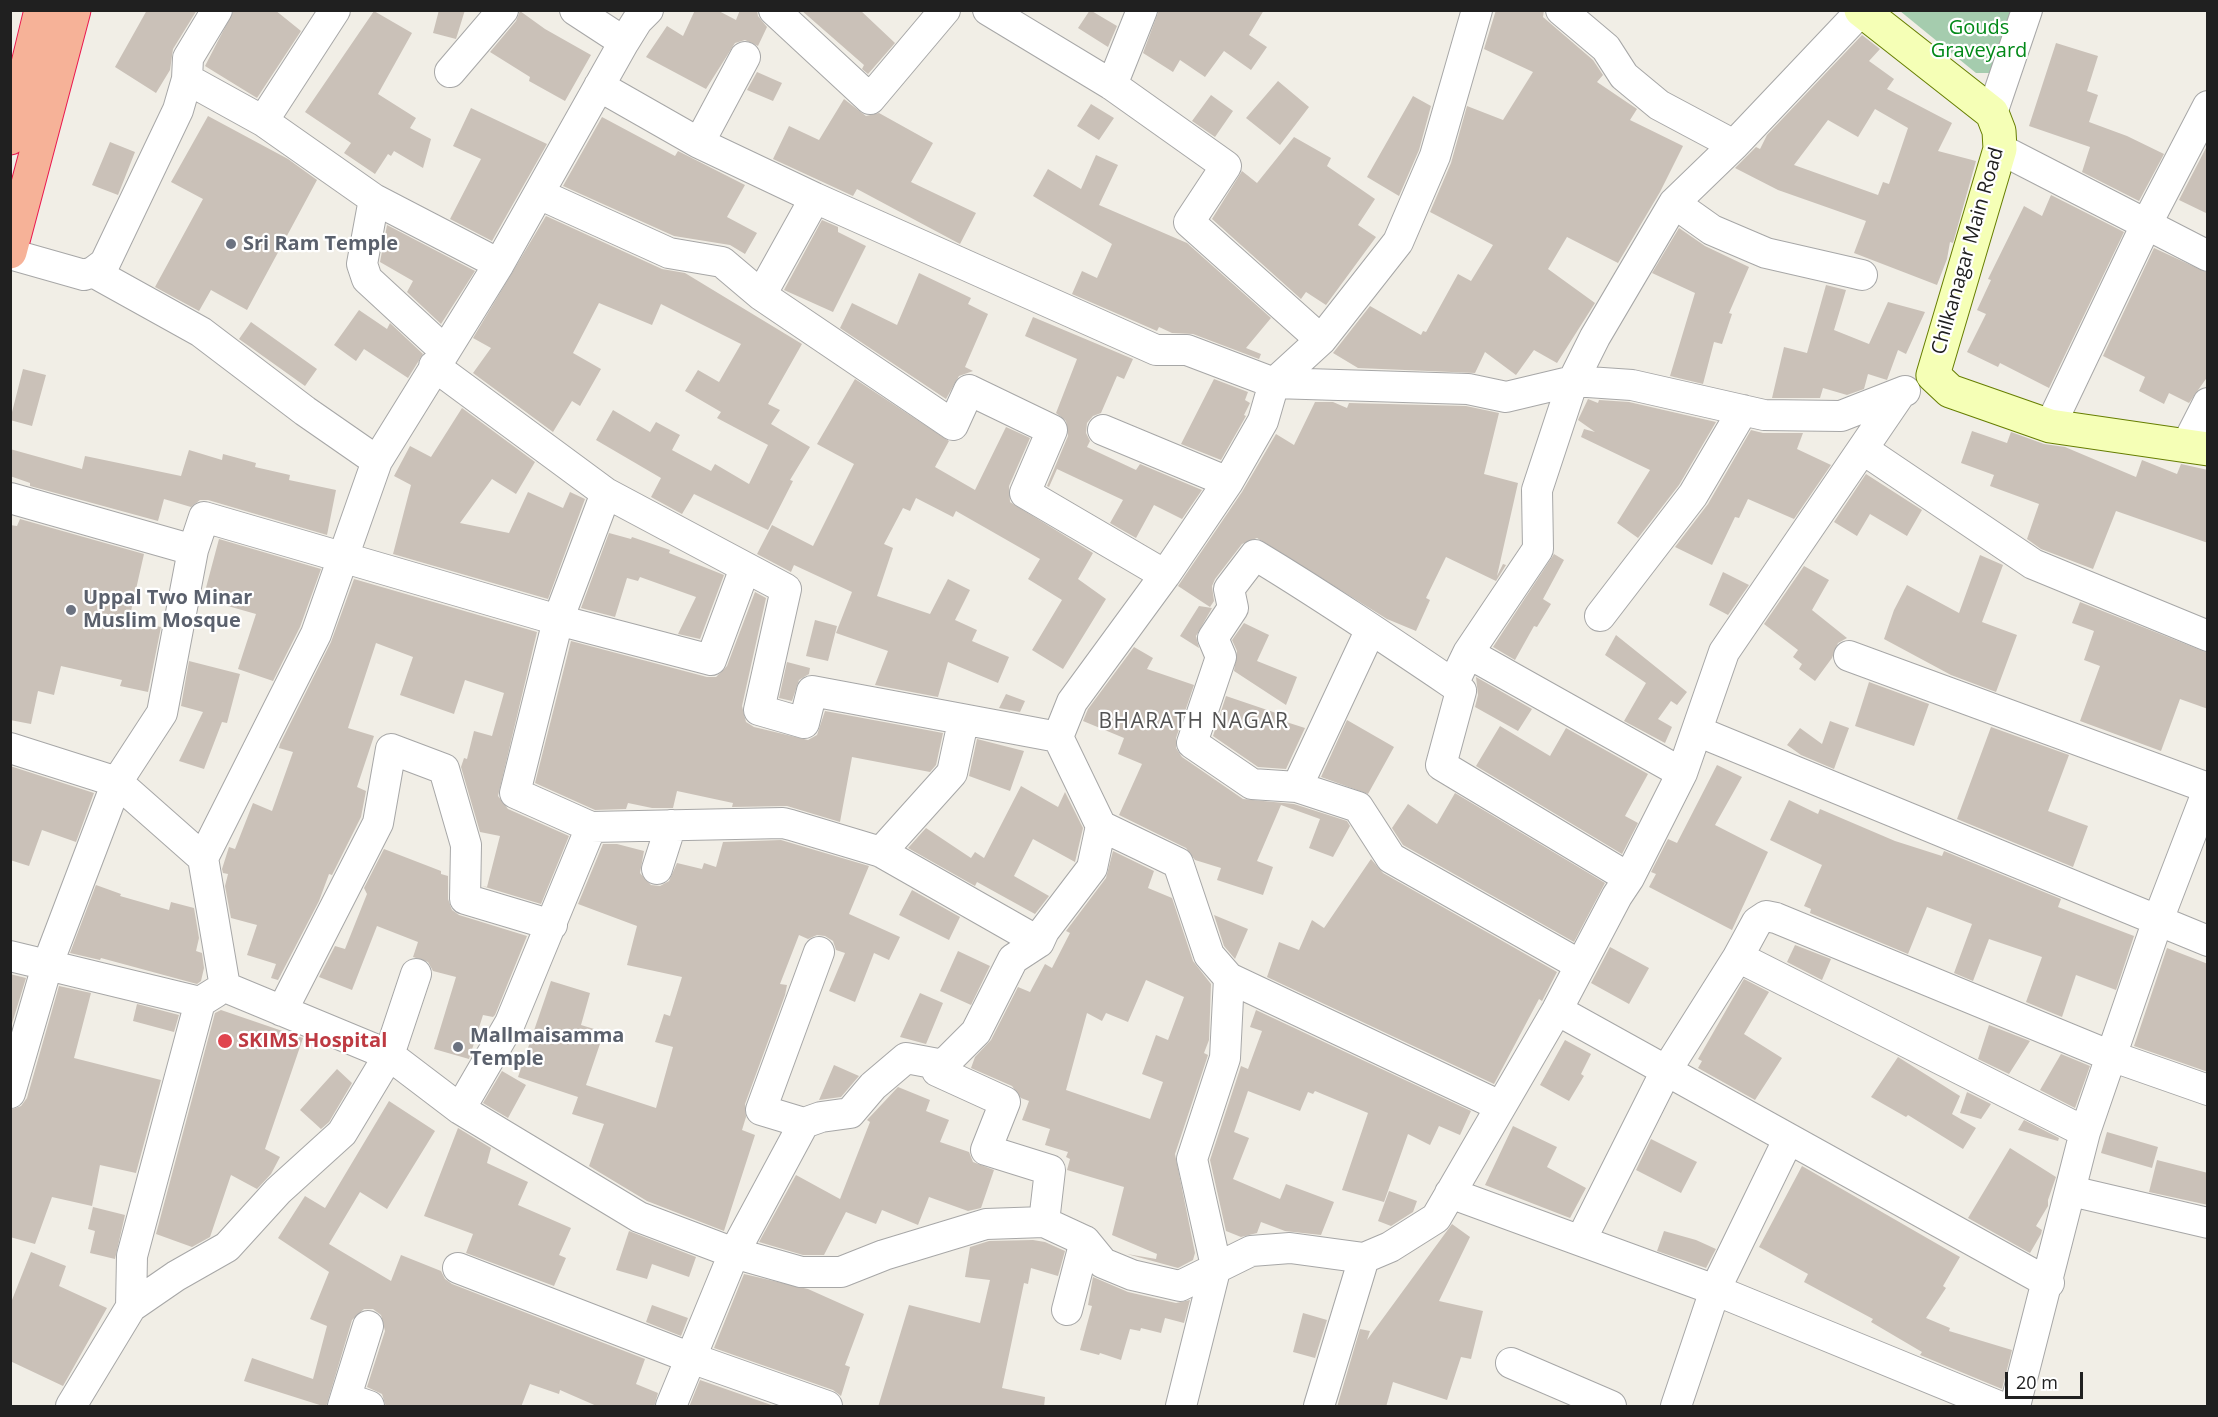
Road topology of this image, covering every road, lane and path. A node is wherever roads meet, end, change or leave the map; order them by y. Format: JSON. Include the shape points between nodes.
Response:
{"nodes":[{"id":1,"x":41,"y":10,"type":"edge"},
{"id":2,"x":74,"y":10,"type":"edge"},
{"id":3,"x":217,"y":10,"type":"edge"},
{"id":4,"x":335,"y":10,"type":"edge"},
{"id":5,"x":503,"y":10,"type":"edge"},
{"id":6,"x":575,"y":10,"type":"edge"},
{"id":7,"x":648,"y":10,"type":"edge"},
{"id":8,"x":774,"y":10,"type":"edge"},
{"id":9,"x":945,"y":10,"type":"edge"},
{"id":10,"x":988,"y":10,"type":"edge"},
{"id":11,"x":1142,"y":10,"type":"edge"},
{"id":12,"x":1477,"y":10,"type":"edge"},
{"id":13,"x":1561,"y":10,"type":"edge"},
{"id":14,"x":2027,"y":10,"type":"edge"},
{"id":15,"x":1861,"y":11,"type":"edge"},
{"id":16,"x":624,"y":42,"type":"junction"},
{"id":17,"x":745,"y":57,"type":"dead end"},
{"id":18,"x":450,"y":72,"type":"dead end"},
{"id":19,"x":187,"y":79,"type":"junction"},
{"id":20,"x":1112,"y":85,"type":"junction"},
{"id":21,"x":599,"y":86,"type":"junction"},
{"id":22,"x":2208,"y":106,"type":"edge"},
{"id":23,"x":1992,"y":113,"type":"junction"},
{"id":24,"x":262,"y":121,"type":"junction"},
{"id":25,"x":10,"y":138,"type":"edge"},
{"id":26,"x":699,"y":143,"type":"junction"},
{"id":27,"x":1734,"y":145,"type":"junction"},
{"id":28,"x":2000,"y":149,"type":"junction"},
{"id":29,"x":539,"y":195,"type":"junction"},
{"id":30,"x":815,"y":198,"type":"junction"},
{"id":31,"x":374,"y":199,"type":"junction"},
{"id":32,"x":1674,"y":203,"type":"junction"},
{"id":33,"x":2146,"y":225,"type":"junction"},
{"id":34,"x":10,"y":253,"type":"edge"},
{"id":35,"x":2208,"y":256,"type":"edge"},
{"id":36,"x":499,"y":264,"type":"junction"},
{"id":37,"x":93,"y":272,"type":"junction"},
{"id":38,"x":1862,"y":275,"type":"dead end"},
{"id":39,"x":762,"y":295,"type":"junction"},
{"id":40,"x":1321,"y":340,"type":"junction"},
{"id":41,"x":439,"y":358,"type":"junction"},
{"id":42,"x":1933,"y":375,"type":"junction"},
{"id":43,"x":1573,"y":381,"type":"junction"},
{"id":44,"x":1274,"y":383,"type":"junction"},
{"id":45,"x":1900,"y":394,"type":"junction"},
{"id":46,"x":2208,"y":403,"type":"edge"},
{"id":47,"x":1743,"y":410,"type":"junction"},
{"id":48,"x":2050,"y":426,"type":"junction"},
{"id":49,"x":1103,"y":430,"type":"dead end"},
{"id":50,"x":2197,"y":447,"type":"edge"},
{"id":51,"x":1864,"y":450,"type":"junction"},
{"id":52,"x":377,"y":461,"type":"junction"},
{"id":53,"x":1228,"y":482,"type":"junction"},
{"id":54,"x":606,"y":493,"type":"junction"},
{"id":55,"x":10,"y":498,"type":"edge"},
{"id":56,"x":193,"y":550,"type":"junction"},
{"id":57,"x":345,"y":557,"type":"junction"},
{"id":58,"x":745,"y":568,"type":"junction"},
{"id":59,"x":1165,"y":575,"type":"junction"},
{"id":60,"x":1600,"y":616,"type":"dead end"},
{"id":61,"x":558,"y":620,"type":"junction"},
{"id":62,"x":1371,"y":629,"type":"junction"},
{"id":63,"x":2208,"y":636,"type":"edge"},
{"id":64,"x":1468,"y":653,"type":"junction"},
{"id":65,"x":1849,"y":656,"type":"dead end"},
{"id":66,"x":1453,"y":684,"type":"junction"},
{"id":67,"x":963,"y":722,"type":"junction"},
{"id":68,"x":1697,"y":731,"type":"junction"},
{"id":69,"x":1058,"y":737,"type":"junction"},
{"id":70,"x":10,"y":748,"type":"edge"},
{"id":71,"x":1682,"y":773,"type":"junction"},
{"id":72,"x":117,"y":783,"type":"junction"},
{"id":73,"x":1297,"y":787,"type":"junction"},
{"id":74,"x":2208,"y":789,"type":"edge"},
{"id":75,"x":671,"y":825,"type":"junction"},
{"id":76,"x":1101,"y":826,"type":"junction"},
{"id":77,"x":591,"y":827,"type":"junction"},
{"id":78,"x":881,"y":852,"type":"junction"},
{"id":79,"x":203,"y":858,"type":"junction"},
{"id":80,"x":657,"y":869,"type":"dead end"},
{"id":81,"x":1629,"y":878,"type":"junction"},
{"id":82,"x":2158,"y":920,"type":"junction"},
{"id":83,"x":552,"y":925,"type":"junction"},
{"id":84,"x":2208,"y":941,"type":"edge"},
{"id":85,"x":1039,"y":942,"type":"junction"},
{"id":86,"x":819,"y":952,"type":"dead end"},
{"id":87,"x":10,"y":956,"type":"edge"},
{"id":88,"x":1738,"y":957,"type":"junction"},
{"id":89,"x":1580,"y":965,"type":"junction"},
{"id":90,"x":47,"y":966,"type":"junction"},
{"id":91,"x":416,"y":974,"type":"dead end"},
{"id":92,"x":1229,"y":978,"type":"junction"},
{"id":93,"x":213,"y":994,"type":"junction"},
{"id":94,"x":1557,"y":1010,"type":"junction"},
{"id":95,"x":282,"y":1011,"type":"junction"},
{"id":96,"x":389,"y":1055,"type":"junction"},
{"id":97,"x":2111,"y":1056,"type":"junction"},
{"id":98,"x":937,"y":1071,"type":"junction"},
{"id":99,"x":1666,"y":1071,"type":"junction"},
{"id":100,"x":2208,"y":1090,"type":"edge"},
{"id":101,"x":10,"y":1093,"type":"edge"},
{"id":102,"x":1500,"y":1106,"type":"junction"},
{"id":103,"x":460,"y":1109,"type":"junction"},
{"id":104,"x":804,"y":1123,"type":"junction"},
{"id":105,"x":2085,"y":1132,"type":"junction"},
{"id":106,"x":1788,"y":1140,"type":"junction"},
{"id":107,"x":2070,"y":1191,"type":"junction"},
{"id":108,"x":1450,"y":1192,"type":"junction"},
{"id":109,"x":1044,"y":1222,"type":"junction"},
{"id":110,"x":2208,"y":1223,"type":"edge"},
{"id":111,"x":1085,"y":1240,"type":"junction"},
{"id":112,"x":1581,"y":1240,"type":"junction"},
{"id":113,"x":734,"y":1253,"type":"junction"},
{"id":114,"x":1364,"y":1258,"type":"junction"},
{"id":115,"x":1216,"y":1266,"type":"junction"},
{"id":116,"x":458,"y":1268,"type":"dead end"},
{"id":117,"x":2049,"y":1282,"type":"junction"},
{"id":118,"x":1715,"y":1290,"type":"junction"},
{"id":119,"x":131,"y":1307,"type":"junction"},
{"id":120,"x":1067,"y":1310,"type":"dead end"},
{"id":121,"x":368,"y":1326,"type":"dead end"},
{"id":122,"x":691,"y":1358,"type":"junction"},
{"id":123,"x":1511,"y":1363,"type":"dead end"},
{"id":124,"x":353,"y":1404,"type":"edge"},
{"id":125,"x":71,"y":1407,"type":"edge"},
{"id":126,"x":671,"y":1407,"type":"edge"},
{"id":127,"x":826,"y":1407,"type":"edge"},
{"id":128,"x":1181,"y":1407,"type":"edge"},
{"id":129,"x":1318,"y":1407,"type":"edge"},
{"id":130,"x":1611,"y":1407,"type":"edge"},
{"id":131,"x":1676,"y":1407,"type":"edge"},
{"id":132,"x":1998,"y":1407,"type":"edge"},
{"id":133,"x":2015,"y":1407,"type":"edge"}],
"edges":[{"from":1,"to":25,"type":"highway"},
{"from":2,"to":34,"type":"highway"},
{"from":3,"to":19,"type":"street","via":[[188,58]]},
{"from":4,"to":24,"type":"street"},
{"from":5,"to":18,"type":"street"},
{"from":6,"to":16,"type":"street"},
{"from":7,"to":16,"type":"street"},
{"from":8,"to":9,"type":"street","via":[[870,99]]},
{"from":10,"to":20,"type":"street"},
{"from":11,"to":20,"type":"street"},
{"from":12,"to":40,"type":"street","via":[[1435,156],[1398,242]]},
{"from":13,"to":27,"type":"street","via":[[1606,48],[1624,76],[1659,105]]},
{"from":14,"to":23,"type":"street"},
{"from":15,"to":23,"type":"main road"},
{"from":15,"to":27,"type":"street"},
{"from":16,"to":21,"type":"street"},
{"from":17,"to":26,"type":"street"},
{"from":19,"to":24,"type":"street"},
{"from":19,"to":37,"type":"street","via":[[178,110],[105,263]]},
{"from":20,"to":40,"type":"street","via":[[1226,166],[1189,222]]},
{"from":21,"to":26,"type":"street"},
{"from":21,"to":29,"type":"street"},
{"from":22,"to":33,"type":"street"},
{"from":23,"to":28,"type":"main road","name":"Chilkanagar Main Road"},
{"from":24,"to":31,"type":"street"},
{"from":26,"to":30,"type":"street"},
{"from":27,"to":32,"type":"street"},
{"from":28,"to":33,"type":"street"},
{"from":28,"to":42,"type":"main road","name":"Chilkanagar Main Road"},
{"from":29,"to":36,"type":"street"},
{"from":29,"to":39,"type":"street","via":[[669,253],[722,262]]},
{"from":30,"to":39,"type":"street"},
{"from":30,"to":44,"type":"street","via":[[1156,350],[1187,350]]},
{"from":31,"to":36,"type":"street"},
{"from":31,"to":41,"type":"street","via":[[362,264],[367,279]]},
{"from":32,"to":38,"type":"street","via":[[1712,230],[1766,252]]},
{"from":32,"to":43,"type":"street"},
{"from":33,"to":35,"type":"street"},
{"from":33,"to":48,"type":"street"},
{"from":34,"to":37,"type":"street","via":[[84,275]]},
{"from":36,"to":41,"type":"street"},
{"from":37,"to":52,"type":"street","via":[[201,332]]},
{"from":39,"to":59,"type":"street","via":[[953,424],[969,390],[1052,430],[1024,493]]},
{"from":40,"to":44,"type":"street"},
{"from":41,"to":52,"type":"street"},
{"from":41,"to":54,"type":"street"},
{"from":42,"to":45,"type":"street"},
{"from":42,"to":48,"type":"main road","name":"Chilkanagar Main Road","via":[[1950,391]]},
{"from":43,"to":44,"type":"street","via":[[1506,398],[1467,389]]},
{"from":43,"to":47,"type":"street","via":[[1632,385]]},
{"from":43,"to":64,"type":"street","via":[[1537,490],[1538,549]]},
{"from":44,"to":53,"type":"street","via":[[1263,421]]},
{"from":45,"to":47,"type":"street","via":[[1841,416],[1764,415]]},
{"from":45,"to":51,"type":"street"},
{"from":46,"to":50,"type":"street"},
{"from":47,"to":60,"type":"street","via":[[1694,495]]},
{"from":48,"to":50,"type":"main road","name":"Chilkanagar Main Road"},
{"from":49,"to":53,"type":"street"},
{"from":51,"to":63,"type":"street","via":[[2033,564]]},
{"from":51,"to":68,"type":"street","via":[[1724,652]]},
{"from":52,"to":57,"type":"street"},
{"from":53,"to":59,"type":"street"},
{"from":54,"to":58,"type":"street"},
{"from":54,"to":61,"type":"street"},
{"from":55,"to":56,"type":"street"},
{"from":56,"to":57,"type":"street","via":[[204,517]]},
{"from":56,"to":72,"type":"street","via":[[162,713]]},
{"from":57,"to":61,"type":"street"},
{"from":57,"to":79,"type":"street","via":[[308,653]]},
{"from":58,"to":61,"type":"street","via":[[711,660]]},
{"from":58,"to":67,"type":"street","via":[[786,589],[759,710],[804,723],[812,692]]},
{"from":59,"to":69,"type":"street","via":[[1072,702]]},
{"from":61,"to":77,"type":"street","via":[[515,793]]},
{"from":62,"to":66,"type":"street"},
{"from":62,"to":73,"type":"street"},
{"from":62,"to":73,"type":"street","via":[[1255,555],[1229,589],[1233,608],[1213,638],[1221,657],[1192,743],[1252,784]]},
{"from":64,"to":66,"type":"street"},
{"from":64,"to":71,"type":"street"},
{"from":65,"to":74,"type":"street"},
{"from":66,"to":81,"type":"street","via":[[1461,691],[1441,765]]},
{"from":67,"to":69,"type":"street"},
{"from":67,"to":78,"type":"street","via":[[952,773]]},
{"from":68,"to":71,"type":"street"},
{"from":68,"to":82,"type":"street"},
{"from":69,"to":76,"type":"street"},
{"from":70,"to":72,"type":"street"},
{"from":71,"to":81,"type":"street"},
{"from":72,"to":79,"type":"street"},
{"from":72,"to":90,"type":"street"},
{"from":73,"to":89,"type":"street","via":[[1358,807],[1391,858]]},
{"from":74,"to":82,"type":"street"},
{"from":75,"to":77,"type":"street"},
{"from":75,"to":78,"type":"street","via":[[783,823]]},
{"from":75,"to":80,"type":"street"},
{"from":76,"to":85,"type":"street","via":[[1092,868]]},
{"from":76,"to":92,"type":"street","via":[[1178,863],[1209,955]]},
{"from":77,"to":83,"type":"street"},
{"from":78,"to":85,"type":"street"},
{"from":79,"to":93,"type":"street"},
{"from":81,"to":89,"type":"street"},
{"from":82,"to":84,"type":"street"},
{"from":82,"to":97,"type":"street"},
{"from":83,"to":95,"type":"street","via":[[465,899],[466,845],[444,769],[391,750],[378,823]]},
{"from":83,"to":103,"type":"street","via":[[510,1023]]},
{"from":85,"to":98,"type":"street","via":[[1013,958],[976,1032]]},
{"from":86,"to":104,"type":"street","via":[[761,1110]]},
{"from":87,"to":90,"type":"street"},
{"from":88,"to":97,"type":"street","via":[[1757,922],[1766,916],[1776,918]]},
{"from":88,"to":99,"type":"street"},
{"from":88,"to":105,"type":"street"},
{"from":89,"to":94,"type":"street"},
{"from":90,"to":93,"type":"street"},
{"from":90,"to":101,"type":"street"},
{"from":91,"to":96,"type":"street"},
{"from":92,"to":102,"type":"street"},
{"from":92,"to":115,"type":"street","via":[[1225,1058],[1192,1159]]},
{"from":93,"to":95,"type":"street"},
{"from":93,"to":119,"type":"street","via":[[132,1256]]},
{"from":94,"to":99,"type":"street"},
{"from":94,"to":102,"type":"street"},
{"from":95,"to":96,"type":"street"},
{"from":96,"to":103,"type":"street"},
{"from":96,"to":119,"type":"street","via":[[342,1133],[278,1191],[227,1247]]},
{"from":97,"to":100,"type":"street"},
{"from":97,"to":105,"type":"street"},
{"from":98,"to":104,"type":"street","via":[[938,1064],[906,1058],[873,1086],[850,1113]]},
{"from":98,"to":109,"type":"street","via":[[1005,1102],[986,1150],[1050,1170]]},
{"from":99,"to":106,"type":"street"},
{"from":99,"to":112,"type":"street"},
{"from":102,"to":108,"type":"street"},
{"from":103,"to":113,"type":"street","via":[[639,1217]]},
{"from":104,"to":113,"type":"street"},
{"from":105,"to":107,"type":"street"},
{"from":106,"to":117,"type":"street"},
{"from":106,"to":118,"type":"street"},
{"from":107,"to":110,"type":"street"},
{"from":107,"to":117,"type":"street"},
{"from":108,"to":112,"type":"street"},
{"from":108,"to":114,"type":"street","via":[[1436,1218],[1390,1247]]},
{"from":109,"to":111,"type":"street"},
{"from":109,"to":113,"type":"street","via":[[986,1224],[841,1272],[801,1272]]},
{"from":111,"to":115,"type":"street","via":[[1103,1263],[1132,1275],[1180,1286]]},
{"from":111,"to":120,"type":"street"},
{"from":112,"to":118,"type":"street"},
{"from":113,"to":122,"type":"street"},
{"from":114,"to":115,"type":"street","via":[[1290,1248],[1251,1251]]},
{"from":114,"to":129,"type":"street"},
{"from":115,"to":128,"type":"street"},
{"from":116,"to":122,"type":"street"},
{"from":117,"to":133,"type":"street"},
{"from":118,"to":131,"type":"street"},
{"from":118,"to":132,"type":"street"},
{"from":119,"to":125,"type":"street"},
{"from":121,"to":124,"type":"street"},
{"from":122,"to":126,"type":"street"},
{"from":122,"to":127,"type":"street"},
{"from":123,"to":130,"type":"street"}]}
